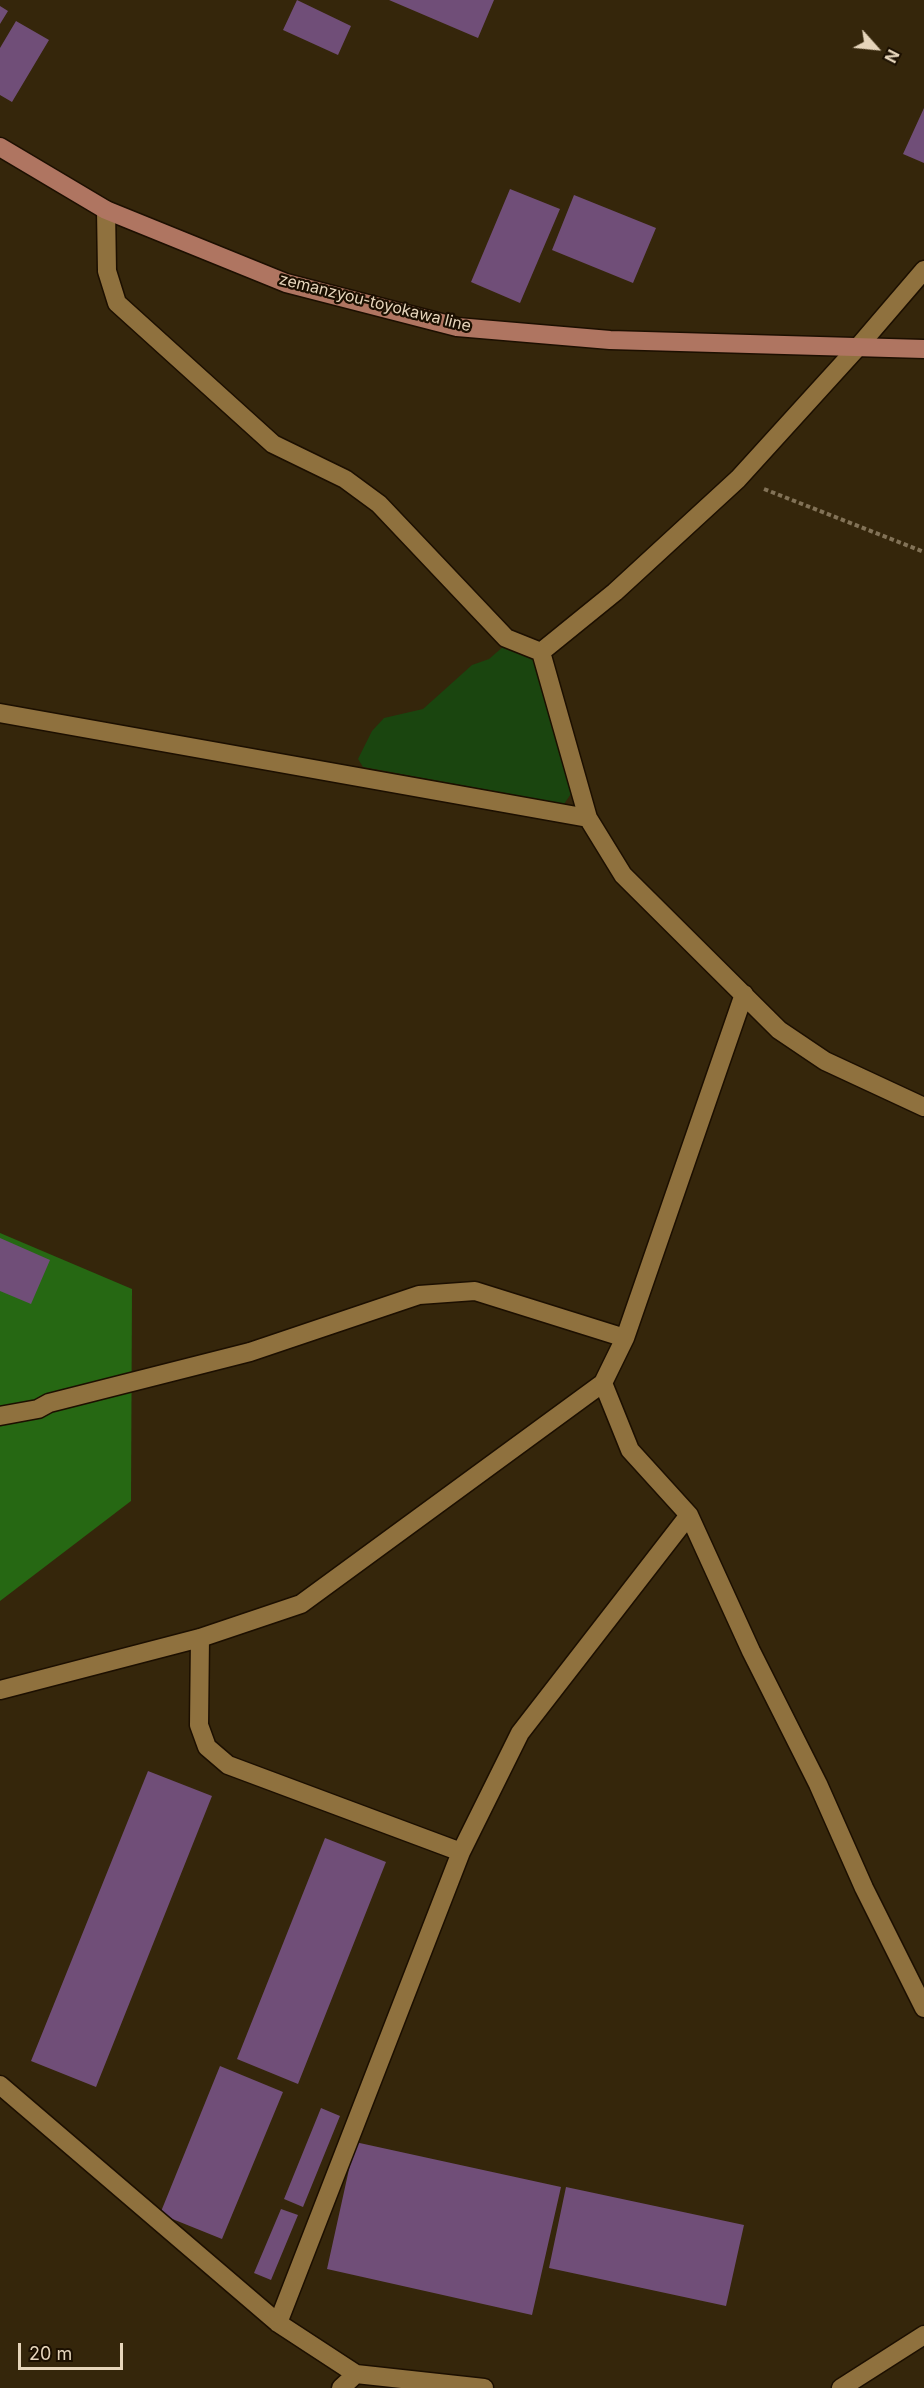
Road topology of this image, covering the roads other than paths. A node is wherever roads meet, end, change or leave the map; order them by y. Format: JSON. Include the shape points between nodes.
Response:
{"nodes":[{"id":1,"x":0,"y":147,"type":"edge"},
{"id":2,"x":106,"y":210,"type":"junction"},
{"id":3,"x":924,"y":270,"type":"edge"},
{"id":4,"x":858,"y":347,"type":"junction"},
{"id":5,"x":924,"y":349,"type":"edge"},
{"id":6,"x":541,"y":652,"type":"junction"},
{"id":7,"x":0,"y":713,"type":"edge"},
{"id":8,"x":588,"y":818,"type":"junction"},
{"id":9,"x":744,"y":994,"type":"junction"},
{"id":10,"x":924,"y":1107,"type":"edge"},
{"id":11,"x":626,"y":1338,"type":"junction"},
{"id":12,"x":603,"y":1383,"type":"junction"},
{"id":13,"x":0,"y":1416,"type":"edge"},
{"id":14,"x":689,"y":1515,"type":"junction"},
{"id":15,"x":200,"y":1638,"type":"junction"},
{"id":16,"x":0,"y":1690,"type":"edge"},
{"id":17,"x":461,"y":1852,"type":"junction"},
{"id":18,"x":924,"y":2007,"type":"edge"},
{"id":19,"x":0,"y":2085,"type":"edge"},
{"id":20,"x":278,"y":2323,"type":"junction"},
{"id":21,"x":924,"y":2335,"type":"edge"},
{"id":22,"x":356,"y":2374,"type":"junction"},
{"id":23,"x":341,"y":2388,"type":"edge"},
{"id":24,"x":484,"y":2388,"type":"edge"},
{"id":25,"x":841,"y":2388,"type":"edge"}],
"edges":[{"from":1,"to":2,"type":"main road","name":"zemanzyou-toyokawa line"},
{"from":2,"to":4,"type":"main road","name":"zemanzyou-toyokawa line","via":[[286,283],[457,327],[610,340]]},
{"from":2,"to":6,"type":"street","via":[[108,271],[117,303],[273,444],[345,479],[379,504],[507,638]]},
{"from":3,"to":4,"type":"street"},
{"from":4,"to":5,"type":"main road","name":"zemanzyou-toyokawa line"},
{"from":4,"to":6,"type":"street","via":[[738,479],[615,592]]},
{"from":6,"to":8,"type":"street"},
{"from":7,"to":8,"type":"street"},
{"from":8,"to":9,"type":"street","via":[[623,875]]},
{"from":9,"to":10,"type":"street","via":[[779,1030],[825,1061]]},
{"from":9,"to":11,"type":"street"},
{"from":11,"to":12,"type":"street"},
{"from":11,"to":13,"type":"street","via":[[475,1291],[418,1295],[250,1352]]},
{"from":12,"to":14,"type":"street","via":[[630,1450]]},
{"from":12,"to":15,"type":"street","via":[[301,1604]]},
{"from":14,"to":17,"type":"street","via":[[520,1733]]},
{"from":14,"to":18,"type":"street"},
{"from":15,"to":16,"type":"street"},
{"from":15,"to":17,"type":"street","via":[[199,1725],[207,1747],[228,1765]]},
{"from":17,"to":20,"type":"street"},
{"from":19,"to":20,"type":"street"},
{"from":20,"to":22,"type":"street"},
{"from":21,"to":25,"type":"street"},
{"from":22,"to":23,"type":"street"},
{"from":22,"to":24,"type":"street"}]}
